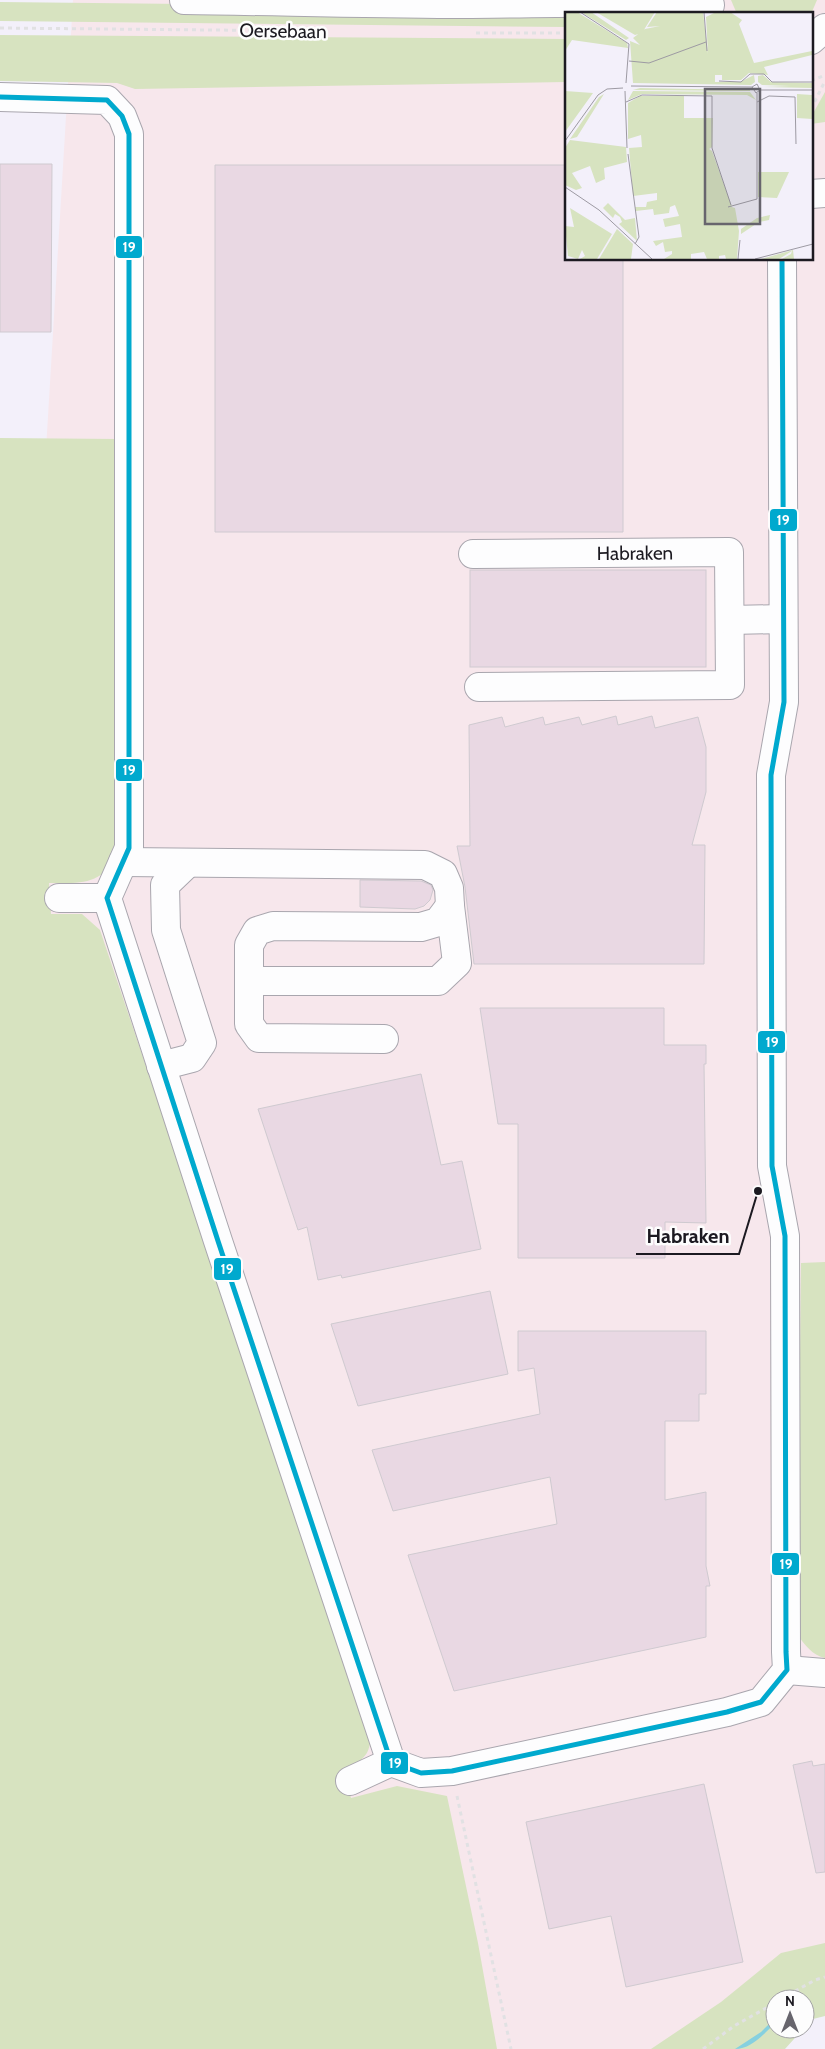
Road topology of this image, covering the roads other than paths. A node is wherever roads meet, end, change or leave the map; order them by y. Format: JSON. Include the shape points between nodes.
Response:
{"nodes":[{"id":1,"x":184,"y":0,"type":"edge"},
{"id":2,"x":711,"y":6,"type":"edge"},
{"id":3,"x":825,"y":28,"type":"edge"},
{"id":4,"x":812,"y":39,"type":"edge"},
{"id":5,"x":0,"y":97,"type":"edge"},
{"id":6,"x":825,"y":193,"type":"edge"},
{"id":7,"x":812,"y":194,"type":"edge"},
{"id":8,"x":782,"y":260,"type":"edge"},
{"id":9,"x":473,"y":554,"type":"dead end"},
{"id":10,"x":783,"y":619,"type":"junction"},
{"id":11,"x":730,"y":620,"type":"junction"},
{"id":12,"x":479,"y":687,"type":"dead end"},
{"id":13,"x":123,"y":862,"type":"junction"},
{"id":14,"x":188,"y":863,"type":"junction"},
{"id":15,"x":59,"y":898,"type":"dead end"},
{"id":16,"x":107,"y":898,"type":"junction"},
{"id":17,"x":450,"y":906,"type":"junction"},
{"id":18,"x":249,"y":981,"type":"junction"},
{"id":19,"x":384,"y":1038,"type":"dead end"},
{"id":20,"x":161,"y":1066,"type":"junction"},
{"id":21,"x":787,"y":1670,"type":"junction"},
{"id":22,"x":825,"y":1673,"type":"edge"},
{"id":23,"x":391,"y":1762,"type":"junction"},
{"id":24,"x":350,"y":1781,"type":"dead end"}],
"edges":[{"from":1,"to":2,"type":"street","name":"Oersebaan","via":[[454,4],[591,0]]},
{"from":3,"to":4,"type":"street"},
{"from":5,"to":13,"type":"street","via":[[107,100],[122,116],[129,134],[130,848]]},
{"from":6,"to":7,"type":"street"},
{"from":8,"to":10,"type":"street"},
{"from":9,"to":11,"type":"street","name":"Habraken","via":[[729,552]]},
{"from":10,"to":11,"type":"street"},
{"from":10,"to":21,"type":"street","via":[[784,702],[771,775],[772,1166],[785,1236]]},
{"from":11,"to":12,"type":"street","name":"Habraken","via":[[730,684]]},
{"from":13,"to":14,"type":"street"},
{"from":13,"to":16,"type":"street"},
{"from":14,"to":17,"type":"street","via":[[426,865],[443,874],[449,888]]},
{"from":14,"to":20,"type":"street","via":[[165,885],[166,930],[202,1043],[192,1058]]},
{"from":15,"to":16,"type":"street"},
{"from":16,"to":20,"type":"street"},
{"from":17,"to":18,"type":"street","via":[[438,922],[421,927],[273,926],[257,931],[249,945]]},
{"from":17,"to":18,"type":"street","via":[[457,963],[438,981]]},
{"from":18,"to":19,"type":"street","via":[[249,1024],[259,1038]]},
{"from":20,"to":23,"type":"street"},
{"from":21,"to":22,"type":"street"},
{"from":21,"to":23,"type":"street","via":[[761,1702],[728,1712],[452,1771],[421,1773]]},
{"from":23,"to":24,"type":"street"}]}
